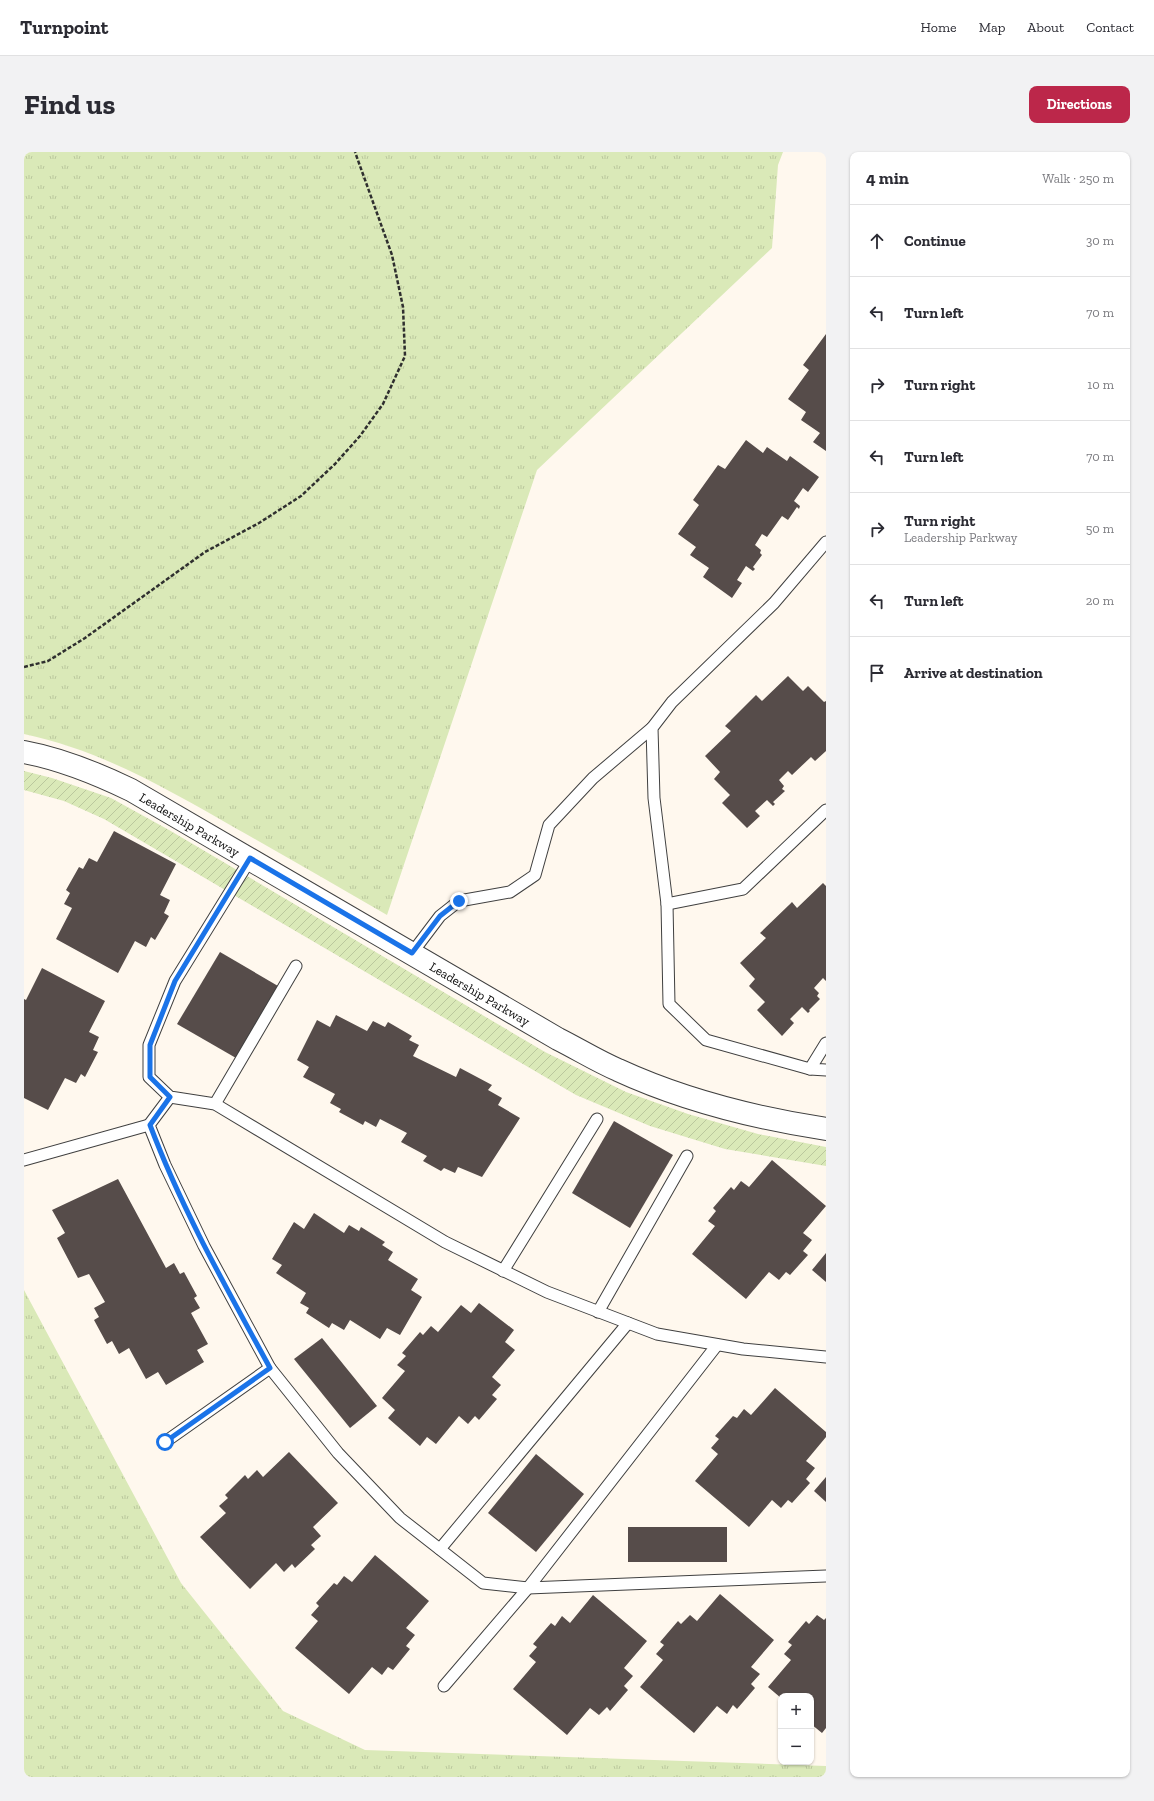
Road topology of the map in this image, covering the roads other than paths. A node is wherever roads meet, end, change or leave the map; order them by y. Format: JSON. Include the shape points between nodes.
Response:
{"nodes":[{"id":1,"x":826,"y":542,"type":"edge"},
{"id":2,"x":652,"y":728,"type":"junction"},
{"id":3,"x":24,"y":752,"type":"edge"},
{"id":4,"x":826,"y":810,"type":"edge"},
{"id":5,"x":250,"y":858,"type":"junction"},
{"id":6,"x":667,"y":904,"type":"junction"},
{"id":7,"x":412,"y":953,"type":"junction"},
{"id":8,"x":296,"y":966,"type":"dead end"},
{"id":9,"x":826,"y":1043,"type":"edge"},
{"id":10,"x":810,"y":1069,"type":"junction"},
{"id":11,"x":826,"y":1070,"type":"edge"},
{"id":12,"x":170,"y":1097,"type":"junction"},
{"id":13,"x":215,"y":1104,"type":"junction"},
{"id":14,"x":597,"y":1118,"type":"dead end"},
{"id":15,"x":150,"y":1125,"type":"junction"},
{"id":16,"x":826,"y":1129,"type":"edge"},
{"id":17,"x":687,"y":1156,"type":"dead end"},
{"id":18,"x":24,"y":1160,"type":"edge"},
{"id":19,"x":503,"y":1271,"type":"junction"},
{"id":20,"x":598,"y":1312,"type":"junction"},
{"id":21,"x":628,"y":1323,"type":"junction"},
{"id":22,"x":718,"y":1345,"type":"junction"},
{"id":23,"x":826,"y":1357,"type":"edge"},
{"id":24,"x":270,"y":1368,"type":"junction"},
{"id":25,"x":165,"y":1442,"type":"dead end"},
{"id":26,"x":440,"y":1549,"type":"junction"},
{"id":27,"x":826,"y":1576,"type":"edge"},
{"id":28,"x":528,"y":1588,"type":"junction"},
{"id":29,"x":444,"y":1686,"type":"dead end"}],
"edges":[{"from":1,"to":2,"type":"lane","via":[[774,603],[672,702]]},
{"from":2,"to":6,"type":"lane","via":[[654,798]]},
{"from":2,"to":7,"type":"lane","via":[[593,778],[549,825],[534,875],[510,892],[459,901],[440,916]]},
{"from":3,"to":5,"type":"street","name":"Leadership Parkway","via":[[93,771]]},
{"from":4,"to":6,"type":"lane","via":[[742,889]]},
{"from":5,"to":7,"type":"street","name":"Leadership Parkway"},
{"from":5,"to":12,"type":"lane","via":[[175,981],[150,1045],[150,1077]]},
{"from":6,"to":10,"type":"lane","via":[[669,1004],[706,1040]]},
{"from":7,"to":16,"type":"street","name":"Leadership Parkway","via":[[558,1039],[618,1070],[673,1092],[726,1108]]},
{"from":8,"to":13,"type":"lane"},
{"from":9,"to":10,"type":"lane"},
{"from":10,"to":11,"type":"lane"},
{"from":12,"to":13,"type":"lane"},
{"from":12,"to":15,"type":"lane"},
{"from":13,"to":19,"type":"lane","via":[[445,1242]]},
{"from":14,"to":19,"type":"lane"},
{"from":15,"to":18,"type":"lane"},
{"from":15,"to":24,"type":"lane","via":[[165,1165],[204,1246]]},
{"from":17,"to":20,"type":"lane"},
{"from":19,"to":20,"type":"lane","via":[[546,1292]]},
{"from":20,"to":21,"type":"lane"},
{"from":21,"to":22,"type":"lane","via":[[657,1334]]},
{"from":21,"to":26,"type":"lane"},
{"from":22,"to":23,"type":"lane"},
{"from":22,"to":28,"type":"lane"},
{"from":24,"to":25,"type":"lane"},
{"from":24,"to":26,"type":"lane","via":[[338,1453],[400,1518]]},
{"from":26,"to":28,"type":"lane","via":[[483,1583]]},
{"from":27,"to":28,"type":"lane"},
{"from":28,"to":29,"type":"lane"}]}
